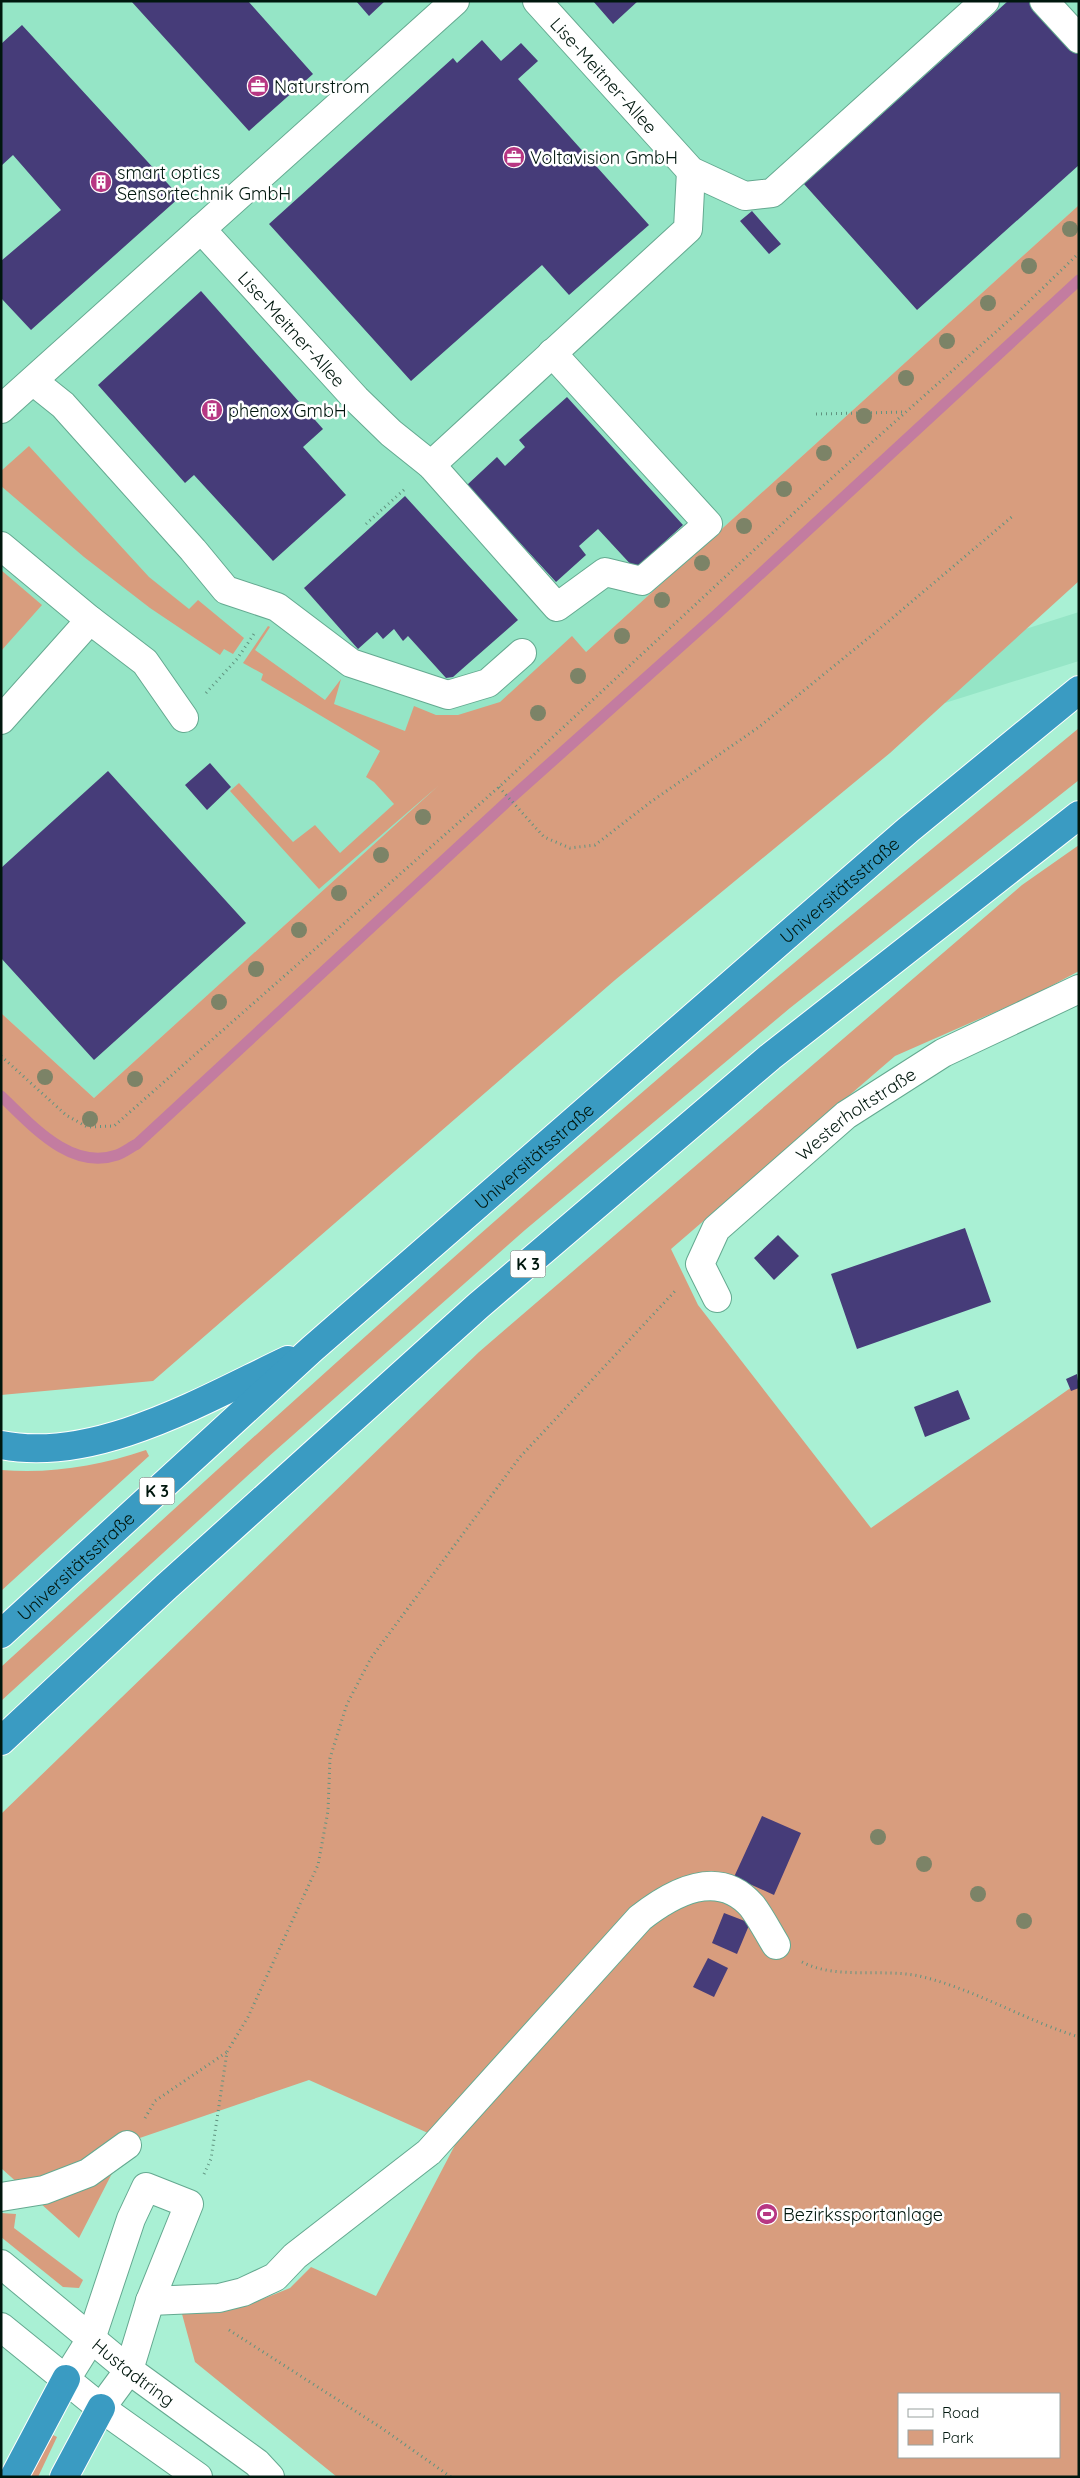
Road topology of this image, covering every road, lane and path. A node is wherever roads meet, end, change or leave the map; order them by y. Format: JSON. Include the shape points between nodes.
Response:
{"nodes":[{"id":1,"x":455,"y":1,"type":"edge"},
{"id":2,"x":538,"y":1,"type":"edge"},
{"id":3,"x":985,"y":1,"type":"edge"},
{"id":4,"x":1044,"y":1,"type":"edge"},
{"id":5,"x":1079,"y":39,"type":"edge"},
{"id":6,"x":690,"y":171,"type":"junction"},
{"id":7,"x":201,"y":230,"type":"junction"},
{"id":8,"x":1079,"y":253,"type":"edge"},
{"id":9,"x":552,"y":353,"type":"junction"},
{"id":10,"x":32,"y":381,"type":"junction"},
{"id":11,"x":1,"y":409,"type":"edge"},
{"id":12,"x":906,"y":412,"type":"junction"},
{"id":13,"x":816,"y":414,"type":"dead end"},
{"id":14,"x":431,"y":465,"type":"junction"},
{"id":15,"x":1014,"y":515,"type":"dead end"},
{"id":16,"x":366,"y":524,"type":"dead end"},
{"id":17,"x":1,"y":546,"type":"edge"},
{"id":18,"x":276,"y":606,"type":"junction"},
{"id":19,"x":90,"y":620,"type":"junction"},
{"id":20,"x":522,"y":653,"type":"dead end"},
{"id":21,"x":1079,"y":690,"type":"edge"},
{"id":22,"x":184,"y":718,"type":"joint"},
{"id":23,"x":1,"y":720,"type":"edge"},
{"id":24,"x":499,"y":787,"type":"junction"},
{"id":25,"x":1079,"y":816,"type":"edge"},
{"id":26,"x":1079,"y":990,"type":"edge"},
{"id":27,"x":1,"y":1056,"type":"edge"},
{"id":28,"x":700,"y":1264,"type":"junction"},
{"id":29,"x":717,"y":1298,"type":"dead end"},
{"id":30,"x":312,"y":1349,"type":"junction"},
{"id":31,"x":1,"y":1444,"type":"edge"},
{"id":32,"x":1,"y":1634,"type":"edge"},
{"id":33,"x":1,"y":1741,"type":"edge"},
{"id":34,"x":776,"y":1945,"type":"joint"},
{"id":35,"x":1079,"y":2037,"type":"edge"},
{"id":36,"x":227,"y":2052,"type":"junction"},
{"id":37,"x":127,"y":2145,"type":"joint"},
{"id":38,"x":1,"y":2197,"type":"edge"},
{"id":39,"x":189,"y":2204,"type":"junction"},
{"id":40,"x":1,"y":2264,"type":"edge"},
{"id":41,"x":193,"y":2300,"type":"junction"},
{"id":42,"x":150,"y":2301,"type":"junction"},
{"id":43,"x":1,"y":2327,"type":"edge"},
{"id":44,"x":91,"y":2339,"type":"junction"},
{"id":45,"x":129,"y":2370,"type":"junction"},
{"id":46,"x":66,"y":2379,"type":"junction"},
{"id":47,"x":101,"y":2408,"type":"junction"},
{"id":48,"x":14,"y":2477,"type":"edge"},
{"id":49,"x":64,"y":2477,"type":"edge"},
{"id":50,"x":198,"y":2477,"type":"edge"},
{"id":51,"x":270,"y":2477,"type":"edge"},
{"id":52,"x":451,"y":2477,"type":"edge"}],
"edges":[{"from":1,"to":7,"type":"street"},
{"from":2,"to":6,"type":"street","name":"Lise-Meitner-Allee"},
{"from":3,"to":6,"type":"street","via":[[772,193],[745,196]]},
{"from":4,"to":5,"type":"street"},
{"from":6,"to":9,"type":"street","via":[[688,229]]},
{"from":7,"to":10,"type":"street"},
{"from":7,"to":14,"type":"street","name":"Lise-Meitner-Allee","via":[[356,399]]},
{"from":8,"to":12,"type":"path"},
{"from":9,"to":14,"type":"street"},
{"from":9,"to":14,"type":"street","name":"Lise-Meitner-Allee","via":[[708,524],[642,581],[605,572],[557,607]]},
{"from":10,"to":11,"type":"street"},
{"from":10,"to":18,"type":"street","via":[[63,405],[226,590]]},
{"from":12,"to":13,"type":"path"},
{"from":12,"to":24,"type":"path"},
{"from":14,"to":16,"type":"path"},
{"from":15,"to":24,"type":"path","via":[[759,727],[594,846],[570,848],[544,838]]},
{"from":17,"to":19,"type":"street"},
{"from":18,"to":20,"type":"street","via":[[351,663],[448,695],[488,683]]},
{"from":18,"to":22,"type":"path","via":[[237,659]]},
{"from":19,"to":22,"type":"street","via":[[145,662]]},
{"from":19,"to":23,"type":"street"},
{"from":21,"to":30,"type":"highway","name":"Universitätsstraße","number":"K 3","via":[[900,837]]},
{"from":24,"to":27,"type":"path","via":[[114,1126],[87,1127],[66,1115]]},
{"from":25,"to":33,"type":"highway","number":"K 3","via":[[770,1057],[478,1306],[166,1587]]},
{"from":26,"to":28,"type":"street","name":"Westerholtstraße","via":[[944,1054],[846,1115],[716,1229]]},
{"from":28,"to":29,"type":"street"},
{"from":28,"to":36,"type":"path","via":[[520,1457],[371,1658],[347,1704],[330,1758],[328,1811],[318,1864],[248,2017]]},
{"from":30,"to":31,"type":"highway","via":[[136,1431],[71,1446]]},
{"from":30,"to":32,"type":"highway","name":"Universitätsstraße","number":"K 3"},
{"from":34,"to":35,"type":"path","via":[[794,1958],[823,1970],[918,1976],[988,1999]]},
{"from":34,"to":41,"type":"street","via":[[751,1905],[735,1893],[710,1884],[687,1890],[656,1905],[640,1918],[429,2152],[295,2256],[275,2278],[243,2292]]},
{"from":36,"to":37,"type":"path","via":[[155,2101]]},
{"from":36,"to":39,"type":"path","via":[[211,2159]]},
{"from":37,"to":38,"type":"street","via":[[88,2173],[44,2190]]},
{"from":39,"to":42,"type":"street"},
{"from":39,"to":44,"type":"street","via":[[146,2187]]},
{"from":40,"to":44,"type":"street","name":"Hustadtring"},
{"from":41,"to":42,"type":"street"},
{"from":41,"to":52,"type":"path","via":[[229,2330]]},
{"from":42,"to":45,"type":"street"},
{"from":43,"to":46,"type":"street"},
{"from":44,"to":45,"type":"street","name":"Hustadtring"},
{"from":44,"to":46,"type":"street"},
{"from":45,"to":47,"type":"street"},
{"from":45,"to":51,"type":"street","name":"Hustadtring","via":[[258,2463]]},
{"from":46,"to":47,"type":"street"},
{"from":46,"to":48,"type":"highway"},
{"from":47,"to":49,"type":"highway"},
{"from":47,"to":50,"type":"street"}]}
